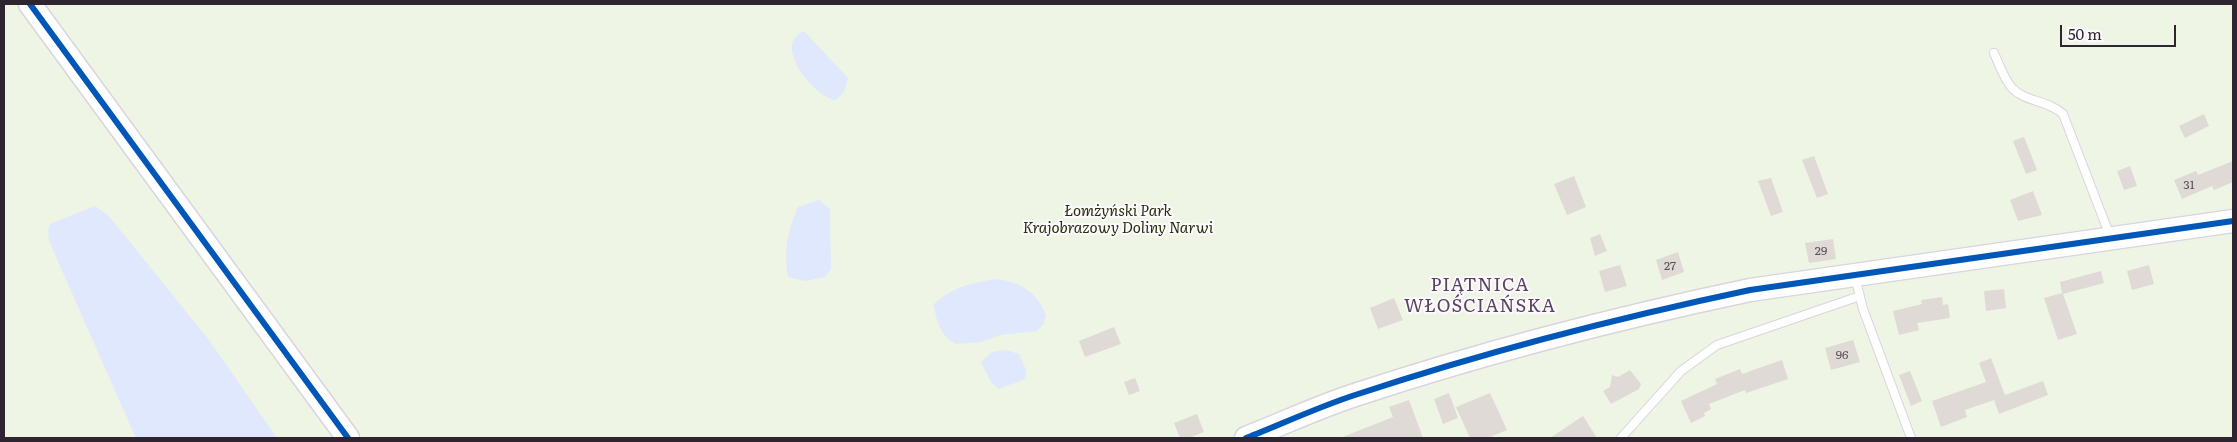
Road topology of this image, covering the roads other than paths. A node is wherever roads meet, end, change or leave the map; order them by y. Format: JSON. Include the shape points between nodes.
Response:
{"nodes":[{"id":1,"x":30,"y":4,"type":"edge"},
{"id":2,"x":1994,"y":53,"type":"dead end"},
{"id":3,"x":2233,"y":221,"type":"edge"},
{"id":4,"x":2111,"y":238,"type":"junction"},
{"id":5,"x":1857,"y":286,"type":"junction"},
{"id":6,"x":348,"y":438,"type":"edge"},
{"id":7,"x":1246,"y":438,"type":"edge"},
{"id":8,"x":1620,"y":438,"type":"edge"},
{"id":9,"x":1911,"y":438,"type":"edge"}],
"edges":[{"from":1,"to":6,"type":"street"},
{"from":2,"to":4,"type":"lane","via":[[2014,90],[2048,103],[2063,114]]},
{"from":3,"to":4,"type":"street"},
{"from":4,"to":5,"type":"street"},
{"from":5,"to":7,"type":"street","via":[[1750,290],[1586,328],[1353,396]]},
{"from":5,"to":8,"type":"lane","via":[[1717,345],[1681,371]]},
{"from":5,"to":9,"type":"lane"}]}
